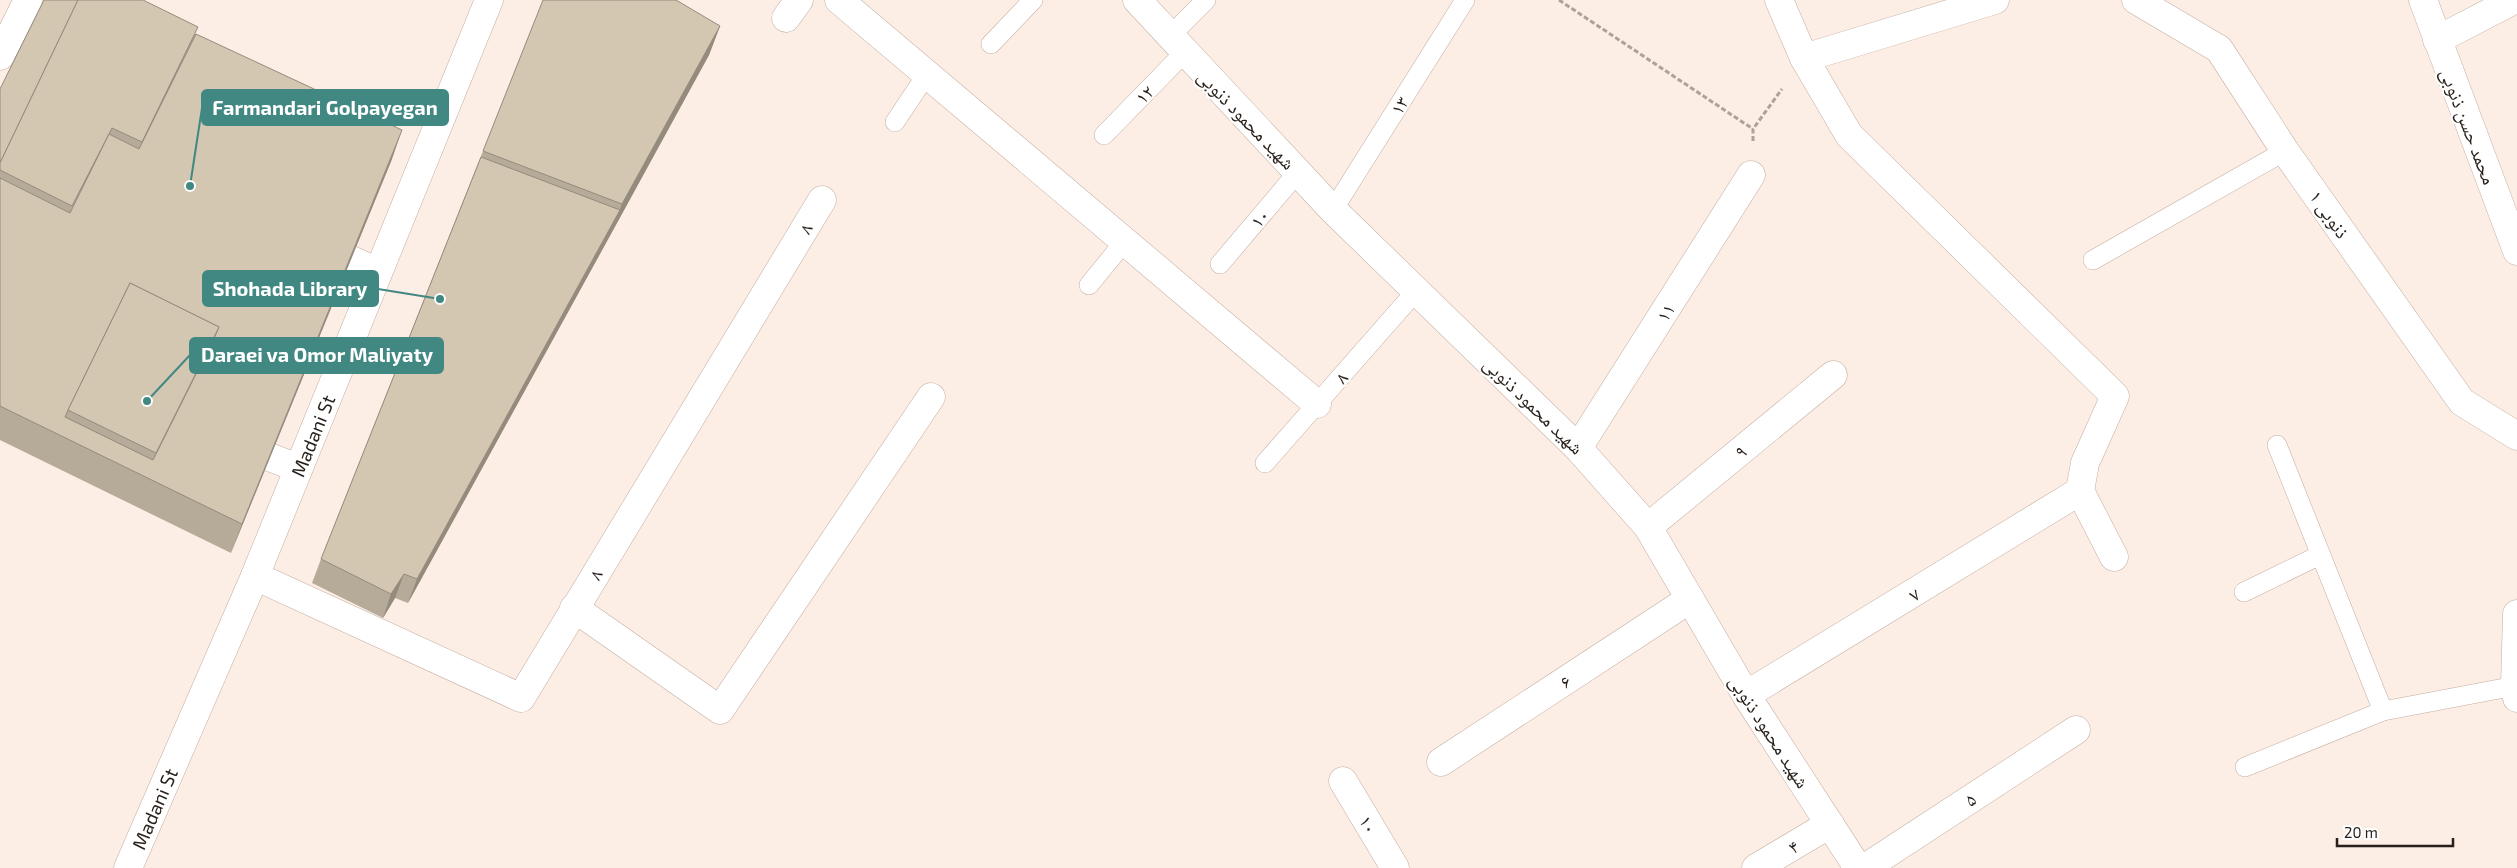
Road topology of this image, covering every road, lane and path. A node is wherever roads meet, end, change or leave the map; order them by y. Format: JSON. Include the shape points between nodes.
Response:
{"nodes":[{"id":1,"x":28,"y":0,"type":"edge"},
{"id":2,"x":489,"y":0,"type":"edge"},
{"id":3,"x":839,"y":0,"type":"edge"},
{"id":4,"x":1033,"y":0,"type":"edge"},
{"id":5,"x":1137,"y":0,"type":"edge"},
{"id":6,"x":1206,"y":0,"type":"edge"},
{"id":7,"x":1465,"y":0,"type":"edge"},
{"id":8,"x":1559,"y":0,"type":"edge"},
{"id":9,"x":1778,"y":0,"type":"edge"},
{"id":10,"x":1995,"y":0,"type":"edge"},
{"id":11,"x":2136,"y":0,"type":"edge"},
{"id":12,"x":2422,"y":0,"type":"edge"},
{"id":13,"x":2514,"y":0,"type":"edge"},
{"id":14,"x":2437,"y":40,"type":"junction"},
{"id":15,"x":991,"y":44,"type":"dead end"},
{"id":16,"x":1177,"y":45,"type":"junction"},
{"id":17,"x":0,"y":56,"type":"edge"},
{"id":18,"x":1804,"y":58,"type":"junction"},
{"id":19,"x":927,"y":74,"type":"junction"},
{"id":20,"x":894,"y":122,"type":"dead end"},
{"id":21,"x":1754,"y":129,"type":"junction"},
{"id":22,"x":1104,"y":135,"type":"dead end"},
{"id":23,"x":2285,"y":151,"type":"junction"},
{"id":24,"x":1298,"y":172,"type":"junction"},
{"id":25,"x":1752,"y":175,"type":"joint"},
{"id":26,"x":822,"y":200,"type":"dead end"},
{"id":27,"x":1333,"y":210,"type":"junction"},
{"id":28,"x":298,"y":236,"type":"edge"},
{"id":29,"x":1125,"y":242,"type":"junction"},
{"id":30,"x":2517,"y":251,"type":"edge"},
{"id":31,"x":2093,"y":260,"type":"dead end"},
{"id":32,"x":1220,"y":264,"type":"dead end"},
{"id":33,"x":378,"y":272,"type":"junction"},
{"id":34,"x":1089,"y":285,"type":"dead end"},
{"id":35,"x":1416,"y":291,"type":"junction"},
{"id":36,"x":1833,"y":375,"type":"dead end"},
{"id":37,"x":931,"y":396,"type":"dead end"},
{"id":38,"x":1317,"y":404,"type":"junction"},
{"id":39,"x":253,"y":418,"type":"edge"},
{"id":40,"x":2517,"y":436,"type":"edge"},
{"id":41,"x":2277,"y":445,"type":"dead end"},
{"id":42,"x":1578,"y":448,"type":"junction"},
{"id":43,"x":1265,"y":464,"type":"dead end"},
{"id":44,"x":298,"y":468,"type":"junction"},
{"id":45,"x":2080,"y":492,"type":"junction"},
{"id":46,"x":1648,"y":527,"type":"junction"},
{"id":47,"x":2320,"y":555,"type":"junction"},
{"id":48,"x":2114,"y":557,"type":"dead end"},
{"id":49,"x":255,"y":576,"type":"junction"},
{"id":50,"x":2244,"y":592,"type":"dead end"},
{"id":51,"x":1690,"y":599,"type":"junction"},
{"id":52,"x":574,"y":608,"type":"junction"},
{"id":53,"x":2517,"y":614,"type":"edge"},
{"id":54,"x":2516,"y":692,"type":"edge"},
{"id":55,"x":1746,"y":695,"type":"junction"},
{"id":56,"x":2383,"y":710,"type":"junction"},
{"id":57,"x":2076,"y":730,"type":"dead end"},
{"id":58,"x":1441,"y":762,"type":"dead end"},
{"id":59,"x":2246,"y":767,"type":"dead end"},
{"id":60,"x":1343,"y":781,"type":"dead end"},
{"id":61,"x":1830,"y":824,"type":"junction"},
{"id":62,"x":128,"y":868,"type":"edge"},
{"id":63,"x":1395,"y":868,"type":"edge"},
{"id":64,"x":1756,"y":868,"type":"edge"},
{"id":65,"x":1858,"y":868,"type":"edge"},
{"id":66,"x":1865,"y":868,"type":"edge"}],
"edges":[{"from":1,"to":17,"type":"street"},
{"from":2,"to":33,"type":"street","name":"Madani St"},
{"from":3,"to":19,"type":"street"},
{"from":4,"to":15,"type":"lane"},
{"from":5,"to":16,"type":"street","name":"شهید محمود ذنوبی"},
{"from":6,"to":16,"type":"lane","name":"۱۲"},
{"from":7,"to":27,"type":"lane","name":"۱۳"},
{"from":8,"to":21,"type":"path"},
{"from":9,"to":18,"type":"street"},
{"from":10,"to":18,"type":"street"},
{"from":11,"to":23,"type":"street","name":"ذنوبی ۱","via":[[2220,49]]},
{"from":12,"to":14,"type":"street","name":"محمد حسن ذنوبی"},
{"from":13,"to":14,"type":"street"},
{"from":14,"to":30,"type":"street","name":"محمد حسن ذنوبی"},
{"from":16,"to":22,"type":"lane","name":"۱۲"},
{"from":16,"to":24,"type":"street","name":"شهید محمود ذنوبی"},
{"from":18,"to":21,"type":"path"},
{"from":18,"to":45,"type":"street","via":[[1849,135],[2115,396],[2085,463]]},
{"from":19,"to":20,"type":"lane"},
{"from":19,"to":29,"type":"street"},
{"from":21,"to":25,"type":"path"},
{"from":23,"to":31,"type":"lane"},
{"from":23,"to":40,"type":"street","name":"ذنوبی ۱","via":[[2462,402]]},
{"from":24,"to":27,"type":"street","name":"شهید محمود ذنوبی"},
{"from":24,"to":32,"type":"lane","name":"۱۰"},
{"from":25,"to":42,"type":"street","name":"۱۱"},
{"from":26,"to":52,"type":"street","name":"۸"},
{"from":27,"to":35,"type":"street","name":"شهید محمود ذنوبی"},
{"from":28,"to":33,"type":"street"},
{"from":29,"to":34,"type":"lane"},
{"from":29,"to":38,"type":"street"},
{"from":33,"to":44,"type":"street","name":"Madani St"},
{"from":35,"to":38,"type":"lane","name":"۸"},
{"from":35,"to":42,"type":"street","name":"شهید محمود ذنوبی"},
{"from":36,"to":46,"type":"street","name":"۹"},
{"from":37,"to":52,"type":"street","via":[[720,710]]},
{"from":38,"to":43,"type":"lane","name":"۸"},
{"from":39,"to":44,"type":"street","via":[[240,446]]},
{"from":41,"to":47,"type":"lane"},
{"from":42,"to":46,"type":"street","name":"شهید محمود ذنوبی"},
{"from":44,"to":49,"type":"street","name":"Madani St"},
{"from":45,"to":48,"type":"street"},
{"from":45,"to":55,"type":"street","name":"۷"},
{"from":46,"to":51,"type":"street","name":"شهید محمود ذنوبی"},
{"from":47,"to":50,"type":"lane"},
{"from":47,"to":56,"type":"lane"},
{"from":49,"to":52,"type":"street","name":"۸","via":[[521,698]]},
{"from":49,"to":62,"type":"street","name":"Madani St"},
{"from":51,"to":55,"type":"street","name":"شهید محمود ذنوبی"},
{"from":51,"to":58,"type":"street","name":"۶"},
{"from":53,"to":54,"type":"street"},
{"from":54,"to":56,"type":"lane"},
{"from":55,"to":61,"type":"street","name":"شهید محمود ذنوبی"},
{"from":56,"to":59,"type":"lane"},
{"from":57,"to":66,"type":"street","name":"۵"},
{"from":60,"to":63,"type":"street","name":"۱۰"},
{"from":61,"to":64,"type":"street","name":"۴"},
{"from":61,"to":65,"type":"street","name":"شهید محمود ذنوبی"}]}
